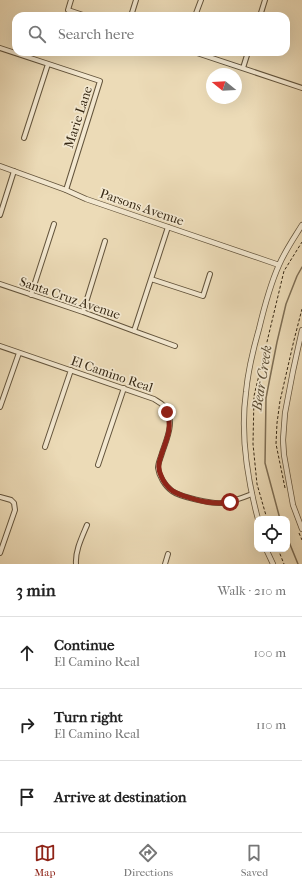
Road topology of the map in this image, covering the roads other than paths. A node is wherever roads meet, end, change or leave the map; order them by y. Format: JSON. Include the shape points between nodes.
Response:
{"nodes":[{"id":1,"x":71,"y":0,"type":"edge"},
{"id":2,"x":136,"y":0,"type":"edge"},
{"id":3,"x":201,"y":0,"type":"edge"},
{"id":4,"x":265,"y":0,"type":"edge"},
{"id":5,"x":74,"y":12,"type":"edge"},
{"id":6,"x":132,"y":12,"type":"edge"},
{"id":7,"x":196,"y":12,"type":"edge"},
{"id":8,"x":261,"y":12,"type":"edge"},
{"id":9,"x":0,"y":48,"type":"edge"},
{"id":10,"x":12,"y":52,"type":"edge"},
{"id":11,"x":24,"y":56,"type":"edge"},
{"id":12,"x":206,"y":56,"type":"edge"},
{"id":13,"x":247,"y":56,"type":"edge"},
{"id":14,"x":48,"y":64,"type":"junction"},
{"id":15,"x":243,"y":68,"type":"junction"},
{"id":16,"x":302,"y":87,"type":"edge"},
{"id":17,"x":24,"y":138,"type":"dead end"},
{"id":18,"x":0,"y":166,"type":"edge"},
{"id":19,"x":14,"y":171,"type":"junction"},
{"id":20,"x":66,"y":190,"type":"junction"},
{"id":21,"x":0,"y":215,"type":"edge"},
{"id":22,"x":54,"y":224,"type":"dead end"},
{"id":23,"x":302,"y":225,"type":"edge"},
{"id":24,"x":168,"y":227,"type":"junction"},
{"id":25,"x":105,"y":241,"type":"dead end"},
{"id":26,"x":279,"y":265,"type":"junction"},
{"id":27,"x":210,"y":274,"type":"dead end"},
{"id":28,"x":151,"y":279,"type":"junction"},
{"id":29,"x":0,"y":284,"type":"edge"},
{"id":30,"x":31,"y":295,"type":"junction"},
{"id":31,"x":83,"y":312,"type":"junction"},
{"id":32,"x":302,"y":330,"type":"edge"},
{"id":33,"x":134,"y":331,"type":"junction"},
{"id":34,"x":0,"y":346,"type":"edge"},
{"id":35,"x":175,"y":346,"type":"dead end"},
{"id":36,"x":18,"y":353,"type":"junction"},
{"id":37,"x":71,"y":370,"type":"junction"},
{"id":38,"x":124,"y":388,"type":"junction"},
{"id":39,"x":0,"y":407,"type":"edge"},
{"id":40,"x":45,"y":447,"type":"dead end"},
{"id":41,"x":98,"y":465,"type":"dead end"},
{"id":42,"x":252,"y":494,"type":"junction"},
{"id":43,"x":0,"y":497,"type":"edge"},
{"id":44,"x":257,"y":516,"type":"edge"},
{"id":45,"x":87,"y":525,"type":"dead end"},
{"id":46,"x":302,"y":529,"type":"edge"},
{"id":47,"x":267,"y":552,"type":"edge"},
{"id":48,"x":0,"y":553,"type":"edge"},
{"id":49,"x":168,"y":554,"type":"dead end"},
{"id":50,"x":76,"y":564,"type":"edge"},
{"id":51,"x":165,"y":564,"type":"edge"},
{"id":52,"x":273,"y":564,"type":"edge"}],
"edges":[{"from":1,"to":5,"type":"street","via":[[68,10]]},
{"from":2,"to":6,"type":"street"},
{"from":3,"to":7,"type":"street"},
{"from":4,"to":8,"type":"street"},
{"from":9,"to":10,"type":"street","name":"Marie Lane"},
{"from":11,"to":14,"type":"street","name":"Marie Lane"},
{"from":12,"to":15,"type":"street"},
{"from":13,"to":15,"type":"street"},
{"from":14,"to":17,"type":"street"},
{"from":14,"to":20,"type":"street","name":"Marie Lane","via":[[100,81]]},
{"from":15,"to":16,"type":"street"},
{"from":18,"to":19,"type":"street","name":"Parsons Avenue"},
{"from":19,"to":20,"type":"street","name":"Parsons Avenue"},
{"from":19,"to":21,"type":"street"},
{"from":20,"to":24,"type":"street","name":"Parsons Avenue"},
{"from":22,"to":30,"type":"street"},
{"from":23,"to":26,"type":"street"},
{"from":24,"to":26,"type":"street","name":"Parsons Avenue"},
{"from":24,"to":28,"type":"street"},
{"from":25,"to":31,"type":"street"},
{"from":26,"to":42,"type":"street","via":[[257,334],[245,393],[245,451]]},
{"from":27,"to":28,"type":"street","via":[[203,296]]},
{"from":28,"to":33,"type":"street"},
{"from":29,"to":30,"type":"street","name":"Santa Cruz Avenue"},
{"from":30,"to":31,"type":"street","name":"Santa Cruz Avenue"},
{"from":31,"to":33,"type":"street","name":"Santa Cruz Avenue"},
{"from":32,"to":46,"type":"street","via":[[285,413],[283,440],[293,505]]},
{"from":33,"to":35,"type":"street","name":"Santa Cruz Avenue"},
{"from":34,"to":36,"type":"street","name":"El Camino Real"},
{"from":36,"to":37,"type":"street","name":"El Camino Real"},
{"from":36,"to":39,"type":"street"},
{"from":37,"to":38,"type":"street","name":"El Camino Real"},
{"from":37,"to":40,"type":"street"},
{"from":38,"to":41,"type":"street"},
{"from":38,"to":42,"type":"street","name":"El Camino Real","via":[[154,399],[164,406],[167,412],[170,428],[158,467],[166,485],[173,492],[220,504]]},
{"from":42,"to":44,"type":"street"},
{"from":43,"to":48,"type":"street","via":[[11,500],[15,510]]},
{"from":45,"to":50,"type":"street","via":[[77,552]]},
{"from":47,"to":52,"type":"street"},
{"from":49,"to":51,"type":"street"}]}
